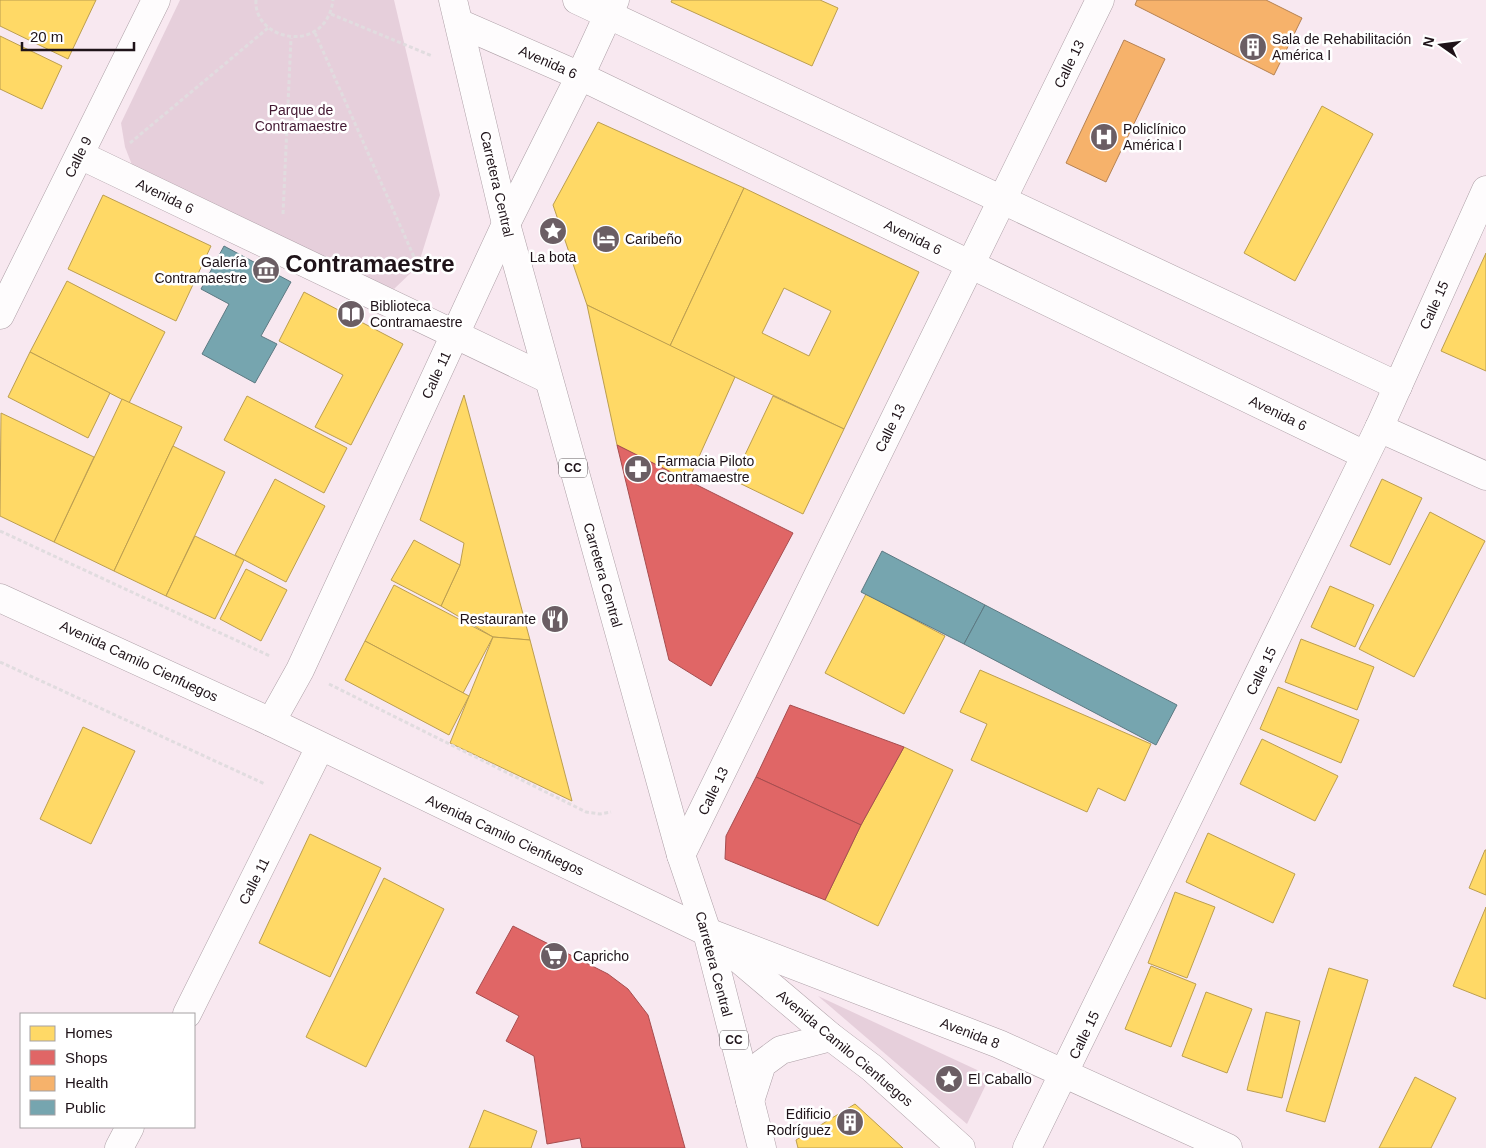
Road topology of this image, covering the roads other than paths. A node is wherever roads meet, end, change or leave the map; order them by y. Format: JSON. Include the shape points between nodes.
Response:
{"nodes":[{"id":1,"x":156,"y":0,"type":"edge"},
{"id":2,"x":577,"y":0,"type":"edge"},
{"id":3,"x":1100,"y":0,"type":"edge"},
{"id":4,"x":611,"y":8,"type":"edge"},
{"id":5,"x":456,"y":11,"type":"edge"},
{"id":6,"x":580,"y":76,"type":"junction"},
{"id":7,"x":90,"y":160,"type":"junction"},
{"id":8,"x":1486,"y":190,"type":"edge"},
{"id":9,"x":1004,"y":199,"type":"junction"},
{"id":10,"x":506,"y":224,"type":"junction"},
{"id":11,"x":970,"y":264,"type":"junction"},
{"id":12,"x":0,"y":314,"type":"edge"},
{"id":13,"x":455,"y":335,"type":"junction"},
{"id":14,"x":548,"y":379,"type":"junction"},
{"id":15,"x":1398,"y":386,"type":"junction"},
{"id":16,"x":1379,"y":428,"type":"junction"},
{"id":17,"x":1365,"y":455,"type":"junction"},
{"id":18,"x":1486,"y":476,"type":"edge"},
{"id":19,"x":0,"y":598,"type":"edge"},
{"id":20,"x":271,"y":722,"type":"junction"},
{"id":21,"x":320,"y":747,"type":"junction"},
{"id":22,"x":681,"y":855,"type":"junction"},
{"id":23,"x":707,"y":932,"type":"junction"},
{"id":24,"x":188,"y":1013,"type":"edge"},
{"id":25,"x":831,"y":1037,"type":"junction"},
{"id":26,"x":1066,"y":1073,"type":"junction"},
{"id":27,"x":750,"y":1101,"type":"junction"},
{"id":28,"x":130,"y":1128,"type":"edge"},
{"id":29,"x":120,"y":1148,"type":"edge"},
{"id":30,"x":762,"y":1148,"type":"edge"},
{"id":31,"x":961,"y":1148,"type":"edge"},
{"id":32,"x":1027,"y":1148,"type":"edge"},
{"id":33,"x":1228,"y":1148,"type":"edge"}],
"edges":[{"from":1,"to":7,"type":"main road","name":"Calle 9"},
{"from":2,"to":4,"type":"main road"},
{"from":3,"to":9,"type":"main road","name":"Calle 13"},
{"from":4,"to":6,"type":"main road","name":"Calle 11"},
{"from":4,"to":9,"type":"main road"},
{"from":5,"to":6,"type":"main road","name":"Avenida 6"},
{"from":5,"to":10,"type":"main road","name":"Carretera Central","number":"CC"},
{"from":6,"to":10,"type":"main road","name":"Calle 11"},
{"from":6,"to":11,"type":"main road","name":"Avenida 6"},
{"from":7,"to":12,"type":"main road","name":"Calle 9"},
{"from":7,"to":13,"type":"main road","name":"Avenida 6"},
{"from":8,"to":15,"type":"main road","name":"Calle 15"},
{"from":9,"to":11,"type":"main road","name":"Calle 13"},
{"from":9,"to":15,"type":"main road"},
{"from":10,"to":13,"type":"main road","name":"Calle 11"},
{"from":10,"to":14,"type":"main road","name":"Carretera Central","number":"CC"},
{"from":11,"to":17,"type":"main road","name":"Avenida 6"},
{"from":11,"to":22,"type":"main road","name":"Calle 13"},
{"from":13,"to":14,"type":"main road","name":"Avenida 6"},
{"from":13,"to":20,"type":"main road","name":"Calle 11","via":[[300,670]]},
{"from":14,"to":22,"type":"main road","name":"Carretera Central","number":"CC"},
{"from":15,"to":16,"type":"main road","name":"Calle 15"},
{"from":16,"to":17,"type":"main road","name":"Calle 15"},
{"from":16,"to":18,"type":"main road"},
{"from":17,"to":26,"type":"main road","name":"Calle 15"},
{"from":19,"to":20,"type":"main road","name":"Avenida Camilo Cienfuegos"},
{"from":20,"to":21,"type":"main road","name":"Avenida Camilo Cienfuegos"},
{"from":21,"to":23,"type":"main road","name":"Avenida Camilo Cienfuegos"},
{"from":21,"to":24,"type":"main road","name":"Calle 11"},
{"from":22,"to":23,"type":"main road","name":"Carretera Central","number":"CC"},
{"from":23,"to":25,"type":"main road","name":"Avenida Camilo Cienfuegos"},
{"from":23,"to":26,"type":"main road","name":"Avenida 8"},
{"from":23,"to":27,"type":"main road","name":"Carretera Central","number":"CC"},
{"from":25,"to":27,"type":"main road","via":[[781,1050],[762,1064]]},
{"from":25,"to":31,"type":"main road","name":"Avenida Camilo Cienfuegos","via":[[872,1068]]},
{"from":26,"to":32,"type":"main road","name":"Calle 15"},
{"from":26,"to":33,"type":"main road","name":"Avenida 8"},
{"from":27,"to":30,"type":"main road","name":"Carretera Central","number":"CC"},
{"from":28,"to":29,"type":"main road"}]}
